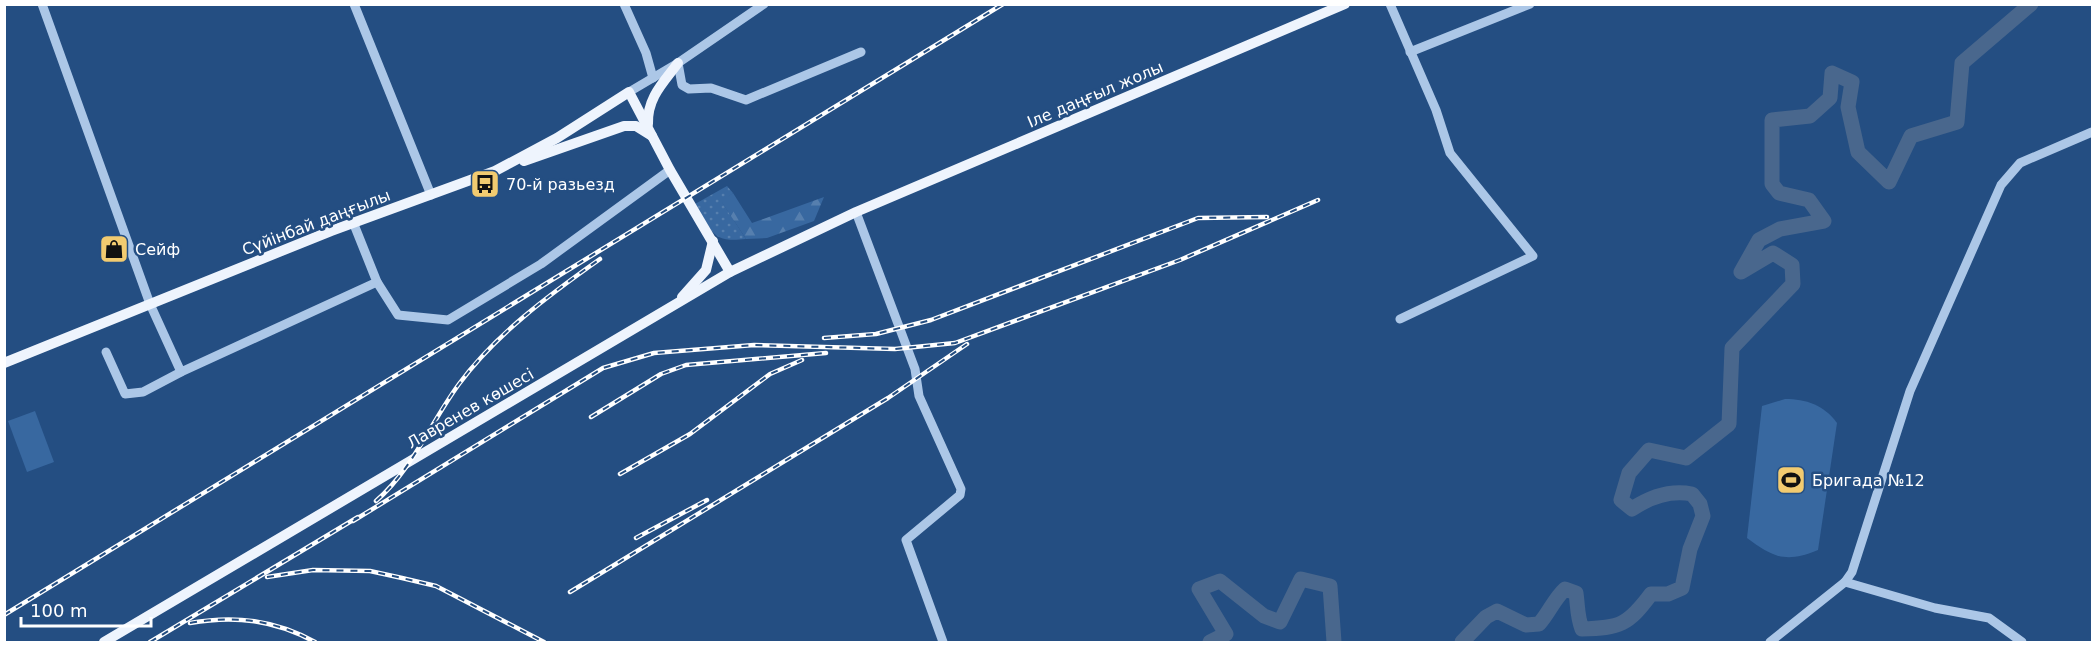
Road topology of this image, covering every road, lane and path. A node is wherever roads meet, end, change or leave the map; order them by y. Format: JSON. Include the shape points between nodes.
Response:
{"nodes":[{"id":1,"x":42,"y":4,"type":"edge"},
{"id":2,"x":354,"y":4,"type":"edge"},
{"id":3,"x":624,"y":4,"type":"edge"},
{"id":4,"x":765,"y":4,"type":"edge"},
{"id":5,"x":1346,"y":4,"type":"edge"},
{"id":6,"x":1390,"y":4,"type":"edge"},
{"id":7,"x":1530,"y":4,"type":"edge"},
{"id":8,"x":861,"y":52,"type":"dead end"},
{"id":9,"x":1410,"y":52,"type":"junction"},
{"id":10,"x":678,"y":63,"type":"junction"},
{"id":11,"x":653,"y":78,"type":"junction"},
{"id":12,"x":629,"y":92,"type":"junction"},
{"id":13,"x":650,"y":132,"type":"junction"},
{"id":14,"x":2092,"y":132,"type":"edge"},
{"id":15,"x":670,"y":170,"type":"junction"},
{"id":16,"x":495,"y":171,"type":"junction"},
{"id":17,"x":431,"y":195,"type":"junction"},
{"id":18,"x":856,"y":212,"type":"junction"},
{"id":19,"x":353,"y":222,"type":"junction"},
{"id":20,"x":713,"y":241,"type":"junction"},
{"id":21,"x":730,"y":272,"type":"junction"},
{"id":22,"x":377,"y":282,"type":"junction"},
{"id":23,"x":150,"y":304,"type":"junction"},
{"id":24,"x":672,"y":307,"type":"junction"},
{"id":25,"x":1401,"y":319,"type":"dead end"},
{"id":26,"x":106,"y":352,"type":"dead end"},
{"id":27,"x":4,"y":363,"type":"edge"},
{"id":28,"x":181,"y":372,"type":"junction"},
{"id":29,"x":1845,"y":582,"type":"junction"},
{"id":30,"x":104,"y":642,"type":"edge"},
{"id":31,"x":943,"y":642,"type":"edge"},
{"id":32,"x":1770,"y":642,"type":"edge"},
{"id":33,"x":2022,"y":642,"type":"edge"}],
"edges":[{"from":1,"to":23,"type":"street"},
{"from":2,"to":17,"type":"street"},
{"from":3,"to":11,"type":"street"},
{"from":4,"to":10,"type":"street"},
{"from":5,"to":18,"type":"main road","name":"Іле даңғыл жолы"},
{"from":6,"to":9,"type":"street"},
{"from":7,"to":9,"type":"street"},
{"from":8,"to":10,"type":"street","via":[[746,100],[711,88],[682,85]]},
{"from":9,"to":25,"type":"street","via":[[1450,153],[1533,256]]},
{"from":10,"to":11,"type":"street"},
{"from":10,"to":13,"type":"main road","via":[[647,109]]},
{"from":11,"to":12,"type":"street"},
{"from":12,"to":13,"type":"main road"},
{"from":12,"to":16,"type":"main road","name":"Сүйінбай даңғылы","via":[[557,138]]},
{"from":13,"to":15,"type":"main road"},
{"from":13,"to":16,"type":"main road","via":[[624,126]]},
{"from":14,"to":29,"type":"street","via":[[2020,163],[2001,185],[1910,391],[1852,572]]},
{"from":15,"to":20,"type":"main road"},
{"from":15,"to":22,"type":"street","via":[[541,264],[448,320],[398,315]]},
{"from":16,"to":17,"type":"main road","name":"Сүйінбай даңғылы"},
{"from":17,"to":19,"type":"main road","name":"Сүйінбай даңғылы"},
{"from":18,"to":21,"type":"main road","name":"Лавренев көшесі"},
{"from":18,"to":31,"type":"street","via":[[915,369],[919,396],[961,489],[960,495],[906,540]]},
{"from":19,"to":22,"type":"street"},
{"from":19,"to":23,"type":"main road","name":"Сүйінбай даңғылы"},
{"from":20,"to":21,"type":"main road"},
{"from":20,"to":24,"type":"main road","via":[[705,270]]},
{"from":21,"to":24,"type":"main road","name":"Лавренев көшесі"},
{"from":22,"to":28,"type":"street"},
{"from":23,"to":27,"type":"main road","name":"Сүйінбай даңғылы"},
{"from":23,"to":28,"type":"street"},
{"from":24,"to":30,"type":"main road","name":"Лавренев көшесі"},
{"from":26,"to":28,"type":"street","via":[[125,394],[143,392]]},
{"from":29,"to":32,"type":"street"},
{"from":29,"to":33,"type":"street","via":[[1935,608],[1989,618]]}]}
